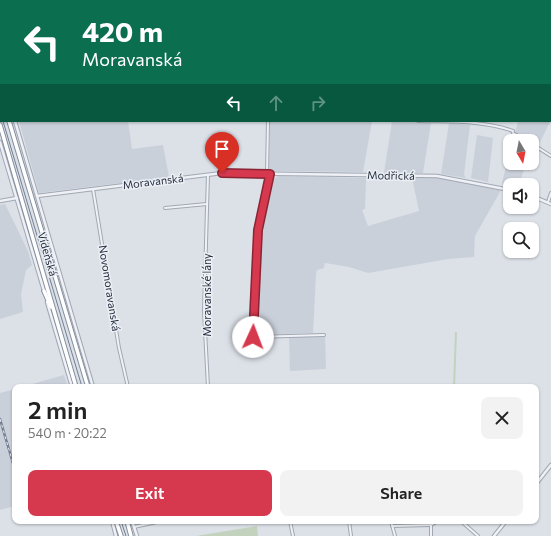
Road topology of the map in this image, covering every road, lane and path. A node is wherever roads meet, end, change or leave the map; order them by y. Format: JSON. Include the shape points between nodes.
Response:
{"nodes":[{"id":1,"x":9,"y":122,"type":"edge"},
{"id":2,"x":15,"y":122,"type":"edge"},
{"id":3,"x":268,"y":122,"type":"edge"},
{"id":4,"x":440,"y":122,"type":"edge"},
{"id":5,"x":0,"y":126,"type":"edge"},
{"id":6,"x":516,"y":134,"type":"edge"},
{"id":7,"x":0,"y":142,"type":"edge"},
{"id":8,"x":539,"y":148,"type":"edge"},
{"id":9,"x":551,"y":156,"type":"edge"},
{"id":10,"x":208,"y":174,"type":"junction"},
{"id":11,"x":269,"y":174,"type":"junction"},
{"id":12,"x":503,"y":188,"type":"edge"},
{"id":13,"x":93,"y":189,"type":"junction"},
{"id":14,"x":551,"y":193,"type":"edge"},
{"id":15,"x":37,"y":196,"type":"junction"},
{"id":16,"x":17,"y":198,"type":"junction"},
{"id":17,"x":539,"y":199,"type":"edge"},
{"id":18,"x":0,"y":200,"type":"edge"},
{"id":19,"x":550,"y":203,"type":"edge"},
{"id":20,"x":207,"y":204,"type":"junction"},
{"id":21,"x":165,"y":208,"type":"dead end"},
{"id":22,"x":44,"y":291,"type":"junction"},
{"id":23,"x":324,"y":335,"type":"dead end"},
{"id":24,"x":253,"y":337,"type":"junction"},
{"id":25,"x":63,"y":344,"type":"junction"},
{"id":26,"x":253,"y":345,"type":"dead end"},
{"id":27,"x":71,"y":384,"type":"edge"},
{"id":28,"x":75,"y":384,"type":"edge"},
{"id":29,"x":87,"y":384,"type":"edge"},
{"id":30,"x":92,"y":384,"type":"edge"},
{"id":31,"x":127,"y":384,"type":"edge"},
{"id":32,"x":208,"y":384,"type":"edge"},
{"id":33,"x":551,"y":465,"type":"edge"},
{"id":34,"x":539,"y":480,"type":"edge"},
{"id":35,"x":113,"y":524,"type":"edge"},
{"id":36,"x":117,"y":524,"type":"edge"},
{"id":37,"x":128,"y":524,"type":"edge"},
{"id":38,"x":133,"y":524,"type":"edge"},
{"id":39,"x":146,"y":524,"type":"edge"},
{"id":40,"x":291,"y":524,"type":"edge"},
{"id":41,"x":349,"y":524,"type":"edge"},
{"id":42,"x":464,"y":524,"type":"edge"},
{"id":43,"x":504,"y":524,"type":"edge"},
{"id":44,"x":432,"y":525,"type":"joint"},
{"id":45,"x":392,"y":526,"type":"joint"},
{"id":46,"x":134,"y":527,"type":"junction"},
{"id":47,"x":115,"y":530,"type":"junction"},
{"id":48,"x":475,"y":535,"type":"edge"},
{"id":49,"x":113,"y":536,"type":"edge"},
{"id":50,"x":116,"y":536,"type":"edge"},
{"id":51,"x":121,"y":536,"type":"edge"},
{"id":52,"x":131,"y":536,"type":"edge"},
{"id":53,"x":137,"y":536,"type":"edge"},
{"id":54,"x":293,"y":536,"type":"edge"},
{"id":55,"x":351,"y":536,"type":"edge"},
{"id":56,"x":395,"y":536,"type":"edge"},
{"id":57,"x":431,"y":536,"type":"edge"},
{"id":58,"x":478,"y":536,"type":"edge"},
{"id":59,"x":494,"y":536,"type":"edge"}],
"edges":[{"from":1,"to":29,"type":"highway","name":"Vídeňská"},
{"from":2,"to":15,"type":"street","name":"Vídeňská"},
{"from":3,"to":11,"type":"street"},
{"from":4,"to":6,"type":"street","via":[[498,126]]},
{"from":5,"to":25,"type":"highway","name":"Vídeňská"},
{"from":7,"to":16,"type":"street","name":"Vídeňská"},
{"from":8,"to":9,"type":"street"},
{"from":10,"to":11,"type":"street","name":"Moravanská"},
{"from":10,"to":13,"type":"street","name":"Moravanská"},
{"from":10,"to":20,"type":"street","name":"Moravanské lány"},
{"from":11,"to":12,"type":"street","name":"Modřická","via":[[437,176]]},
{"from":11,"to":24,"type":"street","via":[[258,230]]},
{"from":13,"to":15,"type":"street","name":"Moravanská"},
{"from":13,"to":31,"type":"street","name":"Novomoravanská"},
{"from":14,"to":19,"type":"street"},
{"from":15,"to":30,"type":"street","name":"Vídeňská"},
{"from":16,"to":18,"type":"street"},
{"from":16,"to":22,"type":"street","name":"Vídeňská"},
{"from":17,"to":19,"type":"street"},
{"from":20,"to":21,"type":"street"},
{"from":20,"to":32,"type":"street","name":"Moravanské lány","via":[[204,311]]},
{"from":22,"to":25,"type":"highway"},
{"from":22,"to":27,"type":"street","name":"Vídeňská"},
{"from":23,"to":24,"type":"street"},
{"from":24,"to":26,"type":"street"},
{"from":25,"to":28,"type":"highway","name":"Vídeňská"},
{"from":33,"to":34,"type":"street"},
{"from":35,"to":47,"type":"street"},
{"from":36,"to":51,"type":"highway"},
{"from":37,"to":52,"type":"highway"},
{"from":38,"to":46,"type":"street"},
{"from":39,"to":46,"type":"street"},
{"from":40,"to":54,"type":"street"},
{"from":41,"to":55,"type":"street"},
{"from":42,"to":48,"type":"street"},
{"from":43,"to":59,"type":"street"},
{"from":44,"to":45,"type":"street"},
{"from":44,"to":57,"type":"street"},
{"from":45,"to":56,"type":"street"},
{"from":46,"to":53,"type":"street"},
{"from":47,"to":49,"type":"street"},
{"from":47,"to":50,"type":"street"},
{"from":48,"to":58,"type":"street"}]}
